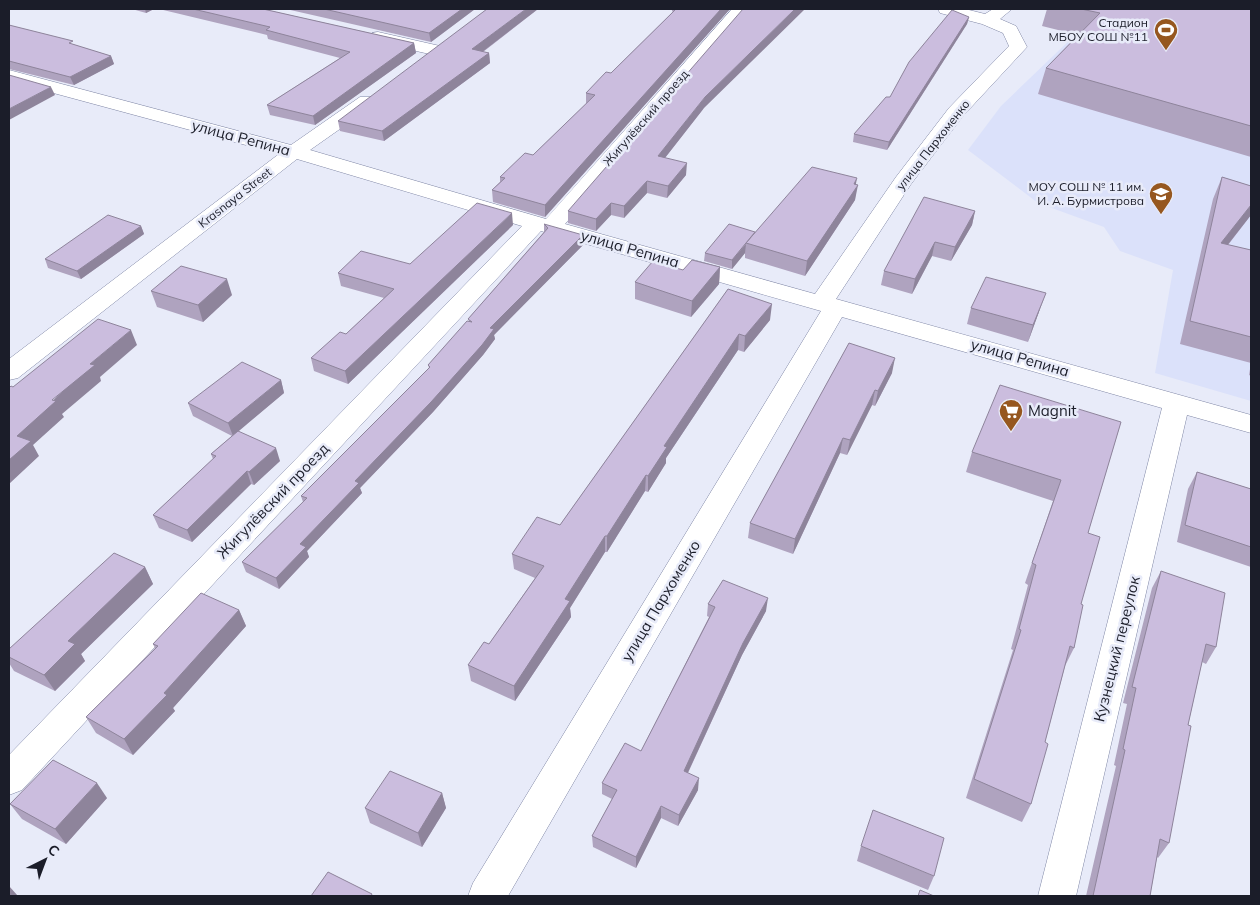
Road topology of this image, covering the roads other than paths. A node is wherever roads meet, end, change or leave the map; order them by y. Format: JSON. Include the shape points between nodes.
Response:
{"nodes":[{"id":1,"x":740,"y":9,"type":"edge"},
{"id":2,"x":946,"y":9,"type":"edge"},
{"id":3,"x":996,"y":14,"type":"edge"},
{"id":4,"x":360,"y":32,"type":"edge"},
{"id":5,"x":450,"y":38,"type":"edge"},
{"id":6,"x":434,"y":50,"type":"junction"},
{"id":7,"x":412,"y":67,"type":"edge"},
{"id":8,"x":9,"y":75,"type":"edge"},
{"id":9,"x":382,"y":90,"type":"edge"},
{"id":10,"x":294,"y":152,"type":"junction"},
{"id":11,"x":544,"y":225,"type":"junction"},
{"id":12,"x":828,"y":305,"type":"junction"},
{"id":13,"x":9,"y":372,"type":"edge"},
{"id":14,"x":1177,"y":402,"type":"junction"},
{"id":15,"x":1251,"y":424,"type":"edge"},
{"id":16,"x":9,"y":779,"type":"edge"},
{"id":17,"x":487,"y":896,"type":"edge"},
{"id":18,"x":1057,"y":896,"type":"edge"}],
"edges":[{"from":1,"to":11,"type":"street","name":"Жигулёвский проезд"},
{"from":2,"to":3,"type":"street"},
{"from":3,"to":12,"type":"street","name":"улица Пархоменко","via":[[1010,30],[1018,47],[956,112],[903,181]]},
{"from":4,"to":6,"type":"street"},
{"from":5,"to":6,"type":"street"},
{"from":6,"to":7,"type":"street"},
{"from":8,"to":10,"type":"street","name":"улица Репина"},
{"from":9,"to":10,"type":"street","name":"Krasnaya Street"},
{"from":10,"to":11,"type":"street","name":"улица Репина"},
{"from":10,"to":13,"type":"street","name":"Krasnaya Street"},
{"from":11,"to":12,"type":"street","name":"улица Репина"},
{"from":11,"to":16,"type":"street","name":"Жигулёвский проезд"},
{"from":12,"to":14,"type":"street","name":"улица Репина"},
{"from":12,"to":17,"type":"street","name":"улица Пархоменко"},
{"from":14,"to":15,"type":"street","name":"улица Репина"},
{"from":14,"to":18,"type":"street","name":"Кузнецкий переулок"}]}
